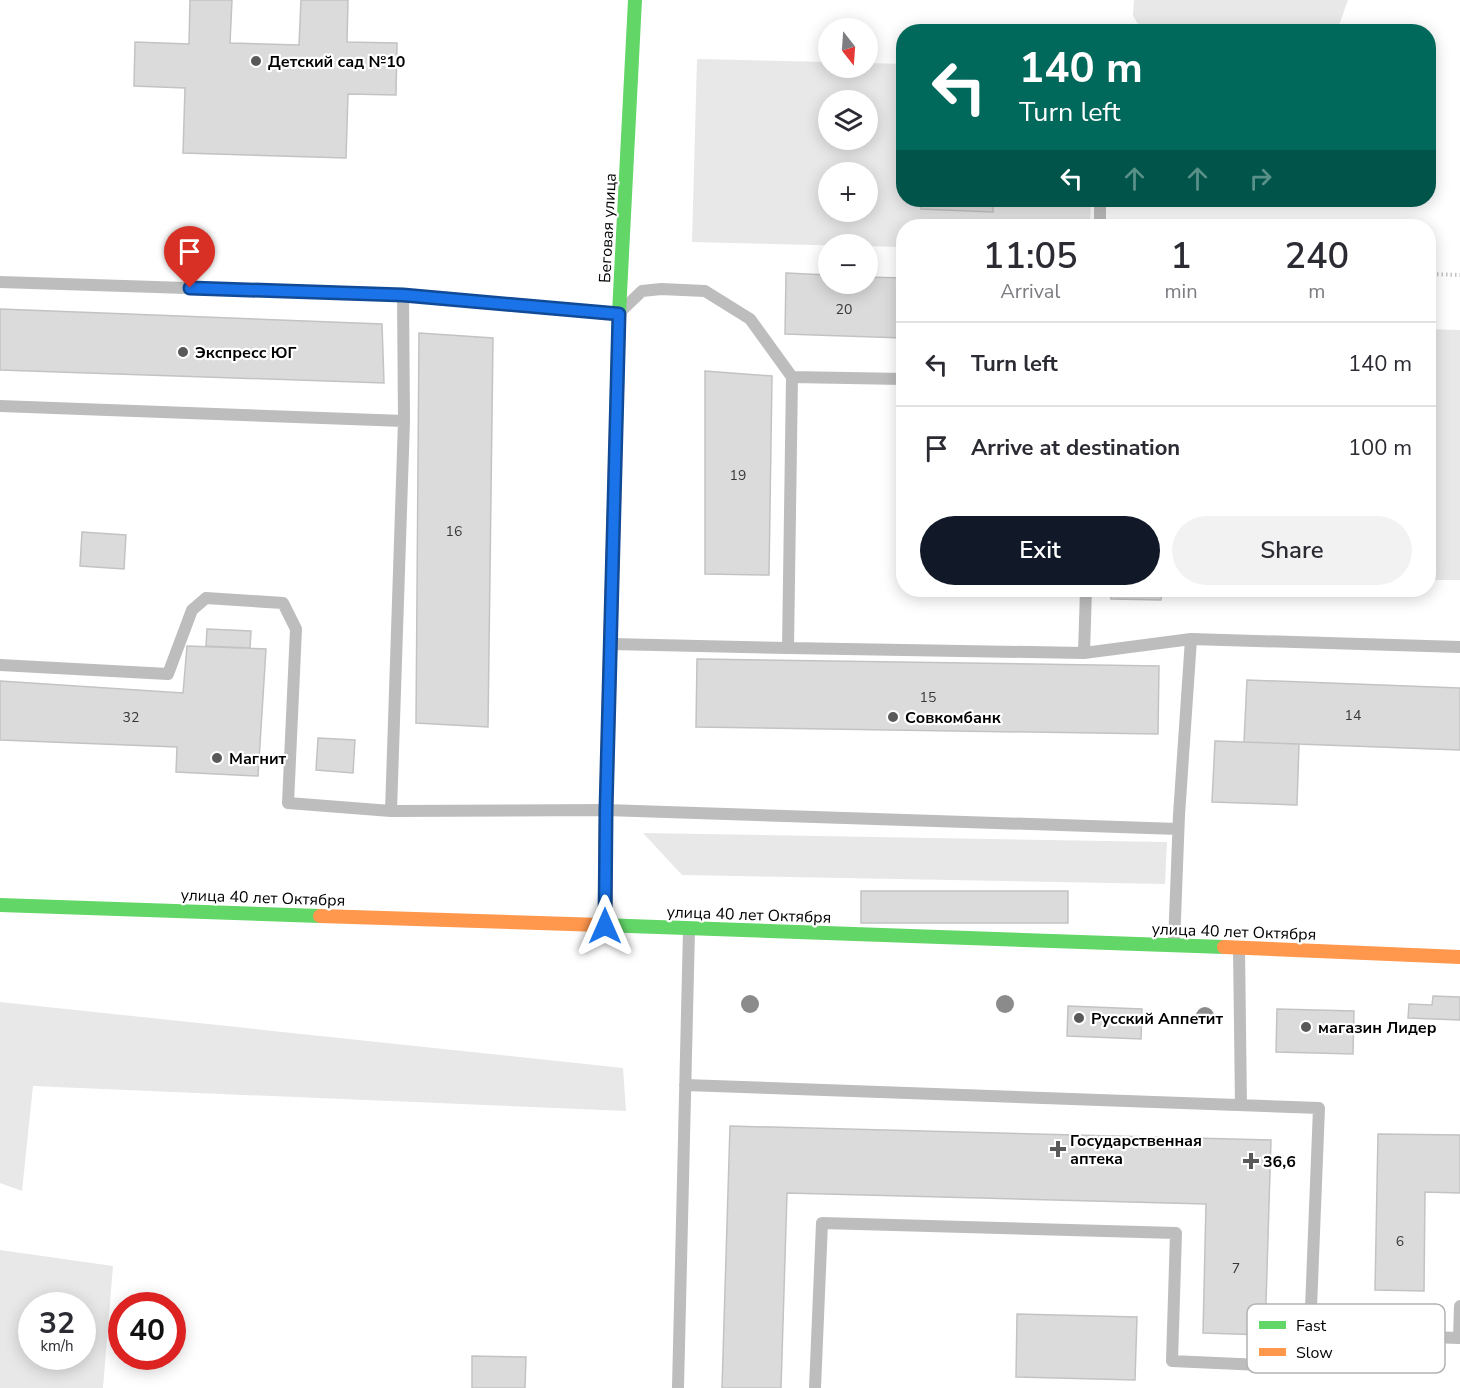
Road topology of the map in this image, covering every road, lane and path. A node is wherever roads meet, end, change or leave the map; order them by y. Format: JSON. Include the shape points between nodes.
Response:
{"nodes":[{"id":1,"x":635,"y":0,"type":"edge"},
{"id":2,"x":1436,"y":274,"type":"edge"},
{"id":3,"x":1460,"y":275,"type":"edge"},
{"id":4,"x":0,"y":282,"type":"edge"},
{"id":5,"x":403,"y":295,"type":"junction"},
{"id":6,"x":619,"y":314,"type":"junction"},
{"id":7,"x":792,"y":377,"type":"junction"},
{"id":8,"x":896,"y":379,"type":"edge"},
{"id":9,"x":0,"y":406,"type":"edge"},
{"id":10,"x":404,"y":421,"type":"junction"},
{"id":11,"x":1086,"y":597,"type":"edge"},
{"id":12,"x":1191,"y":639,"type":"junction"},
{"id":13,"x":611,"y":644,"type":"junction"},
{"id":14,"x":1460,"y":647,"type":"edge"},
{"id":15,"x":788,"y":648,"type":"junction"},
{"id":16,"x":1084,"y":653,"type":"junction"},
{"id":17,"x":0,"y":665,"type":"edge"},
{"id":18,"x":606,"y":810,"type":"junction"},
{"id":19,"x":391,"y":811,"type":"junction"},
{"id":20,"x":1178,"y":829,"type":"junction"},
{"id":21,"x":0,"y":905,"type":"edge"},
{"id":22,"x":605,"y":926,"type":"junction"},
{"id":23,"x":689,"y":928,"type":"junction"},
{"id":24,"x":1174,"y":945,"type":"junction"},
{"id":25,"x":1239,"y":947,"type":"junction"},
{"id":26,"x":1460,"y":957,"type":"edge"},
{"id":27,"x":685,"y":1084,"type":"junction"},
{"id":28,"x":1241,"y":1105,"type":"junction"},
{"id":29,"x":1311,"y":1304,"type":"edge"},
{"id":30,"x":1460,"y":1306,"type":"edge"},
{"id":31,"x":1445,"y":1338,"type":"edge"},
{"id":32,"x":1247,"y":1364,"type":"edge"},
{"id":33,"x":678,"y":1388,"type":"edge"},
{"id":34,"x":814,"y":1388,"type":"edge"}],
"edges":[{"from":1,"to":6,"type":"street","name":"Беговая улица"},
{"from":2,"to":3,"type":"path"},
{"from":4,"to":5,"type":"lane"},
{"from":5,"to":6,"type":"lane"},
{"from":5,"to":10,"type":"lane"},
{"from":6,"to":7,"type":"lane","via":[[642,291],[705,291],[750,319]]},
{"from":6,"to":13,"type":"street","name":"Беговая улица"},
{"from":7,"to":8,"type":"lane"},
{"from":7,"to":15,"type":"lane"},
{"from":9,"to":10,"type":"lane"},
{"from":10,"to":19,"type":"lane"},
{"from":11,"to":16,"type":"lane"},
{"from":12,"to":14,"type":"lane"},
{"from":12,"to":16,"type":"lane"},
{"from":12,"to":20,"type":"lane"},
{"from":13,"to":15,"type":"lane"},
{"from":13,"to":18,"type":"street","name":"Беговая улица"},
{"from":15,"to":16,"type":"lane"},
{"from":17,"to":19,"type":"lane","via":[[168,674],[192,610],[206,598],[283,603],[296,629],[288,803]]},
{"from":18,"to":19,"type":"lane"},
{"from":18,"to":20,"type":"lane"},
{"from":18,"to":22,"type":"street","name":"Беговая улица"},
{"from":20,"to":24,"type":"lane"},
{"from":21,"to":22,"type":"street","name":"улица 40 лет Октября"},
{"from":22,"to":23,"type":"street","name":"улица 40 лет Октября"},
{"from":23,"to":24,"type":"street","name":"улица 40 лет Октября"},
{"from":23,"to":27,"type":"lane"},
{"from":24,"to":25,"type":"street","name":"улица 40 лет Октября"},
{"from":25,"to":26,"type":"street","name":"улица 40 лет Октября"},
{"from":25,"to":28,"type":"lane"},
{"from":27,"to":28,"type":"lane"},
{"from":27,"to":33,"type":"lane"},
{"from":28,"to":29,"type":"lane","via":[[1319,1108]]},
{"from":30,"to":31,"type":"lane","via":[[1459,1338]]},
{"from":32,"to":34,"type":"lane","via":[[1172,1361],[1176,1233],[822,1223]]}]}
